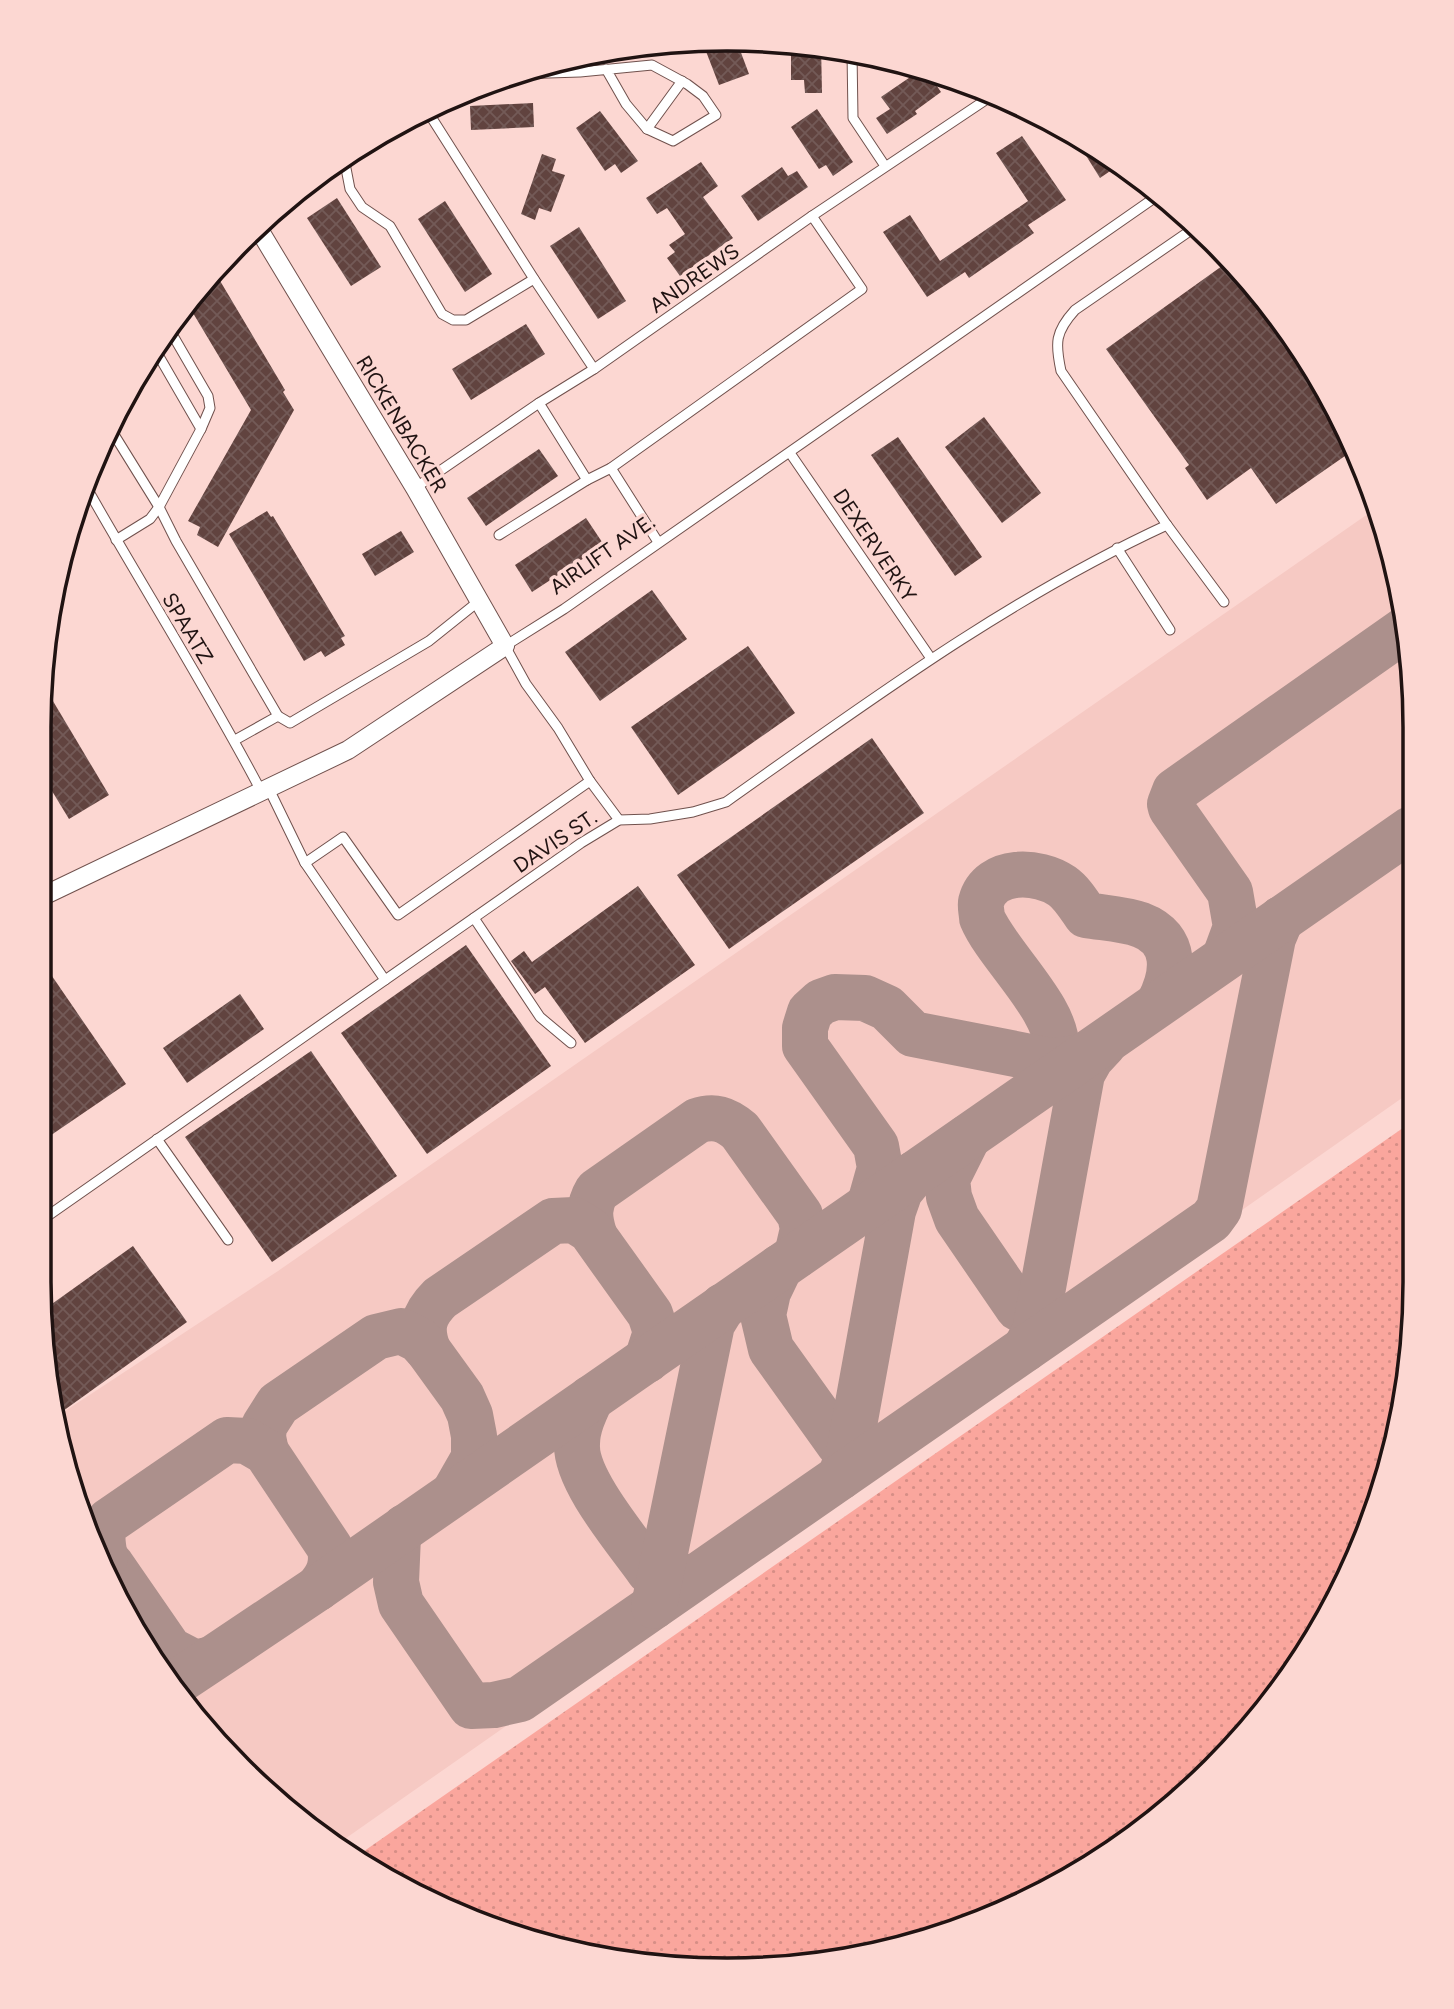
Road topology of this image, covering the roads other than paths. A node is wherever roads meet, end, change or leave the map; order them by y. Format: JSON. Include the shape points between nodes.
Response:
{"nodes":[{"id":1,"x":852,"y":63,"type":"edge"},
{"id":2,"x":606,"y":69,"type":"junction"},
{"id":3,"x":558,"y":73,"type":"edge"},
{"id":4,"x":682,"y":81,"type":"junction"},
{"id":5,"x":984,"y":101,"type":"edge"},
{"id":6,"x":432,"y":118,"type":"edge"},
{"id":7,"x":647,"y":129,"type":"junction"},
{"id":8,"x":885,"y":166,"type":"junction"},
{"id":9,"x":346,"y":168,"type":"edge"},
{"id":10,"x":1151,"y":200,"type":"edge"},
{"id":11,"x":812,"y":216,"type":"junction"},
{"id":12,"x":1187,"y":233,"type":"edge"},
{"id":13,"x":263,"y":236,"type":"edge"},
{"id":14,"x":534,"y":279,"type":"junction"},
{"id":15,"x":174,"y":338,"type":"edge"},
{"id":16,"x":160,"y":359,"type":"edge"},
{"id":17,"x":594,"y":369,"type":"junction"},
{"id":18,"x":539,"y":403,"type":"junction"},
{"id":19,"x":201,"y":429,"type":"junction"},
{"id":20,"x":116,"y":437,"type":"edge"},
{"id":21,"x":790,"y":453,"type":"junction"},
{"id":22,"x":611,"y":468,"type":"junction"},
{"id":23,"x":587,"y":480,"type":"junction"},
{"id":24,"x":415,"y":488,"type":"junction"},
{"id":25,"x":92,"y":497,"type":"edge"},
{"id":26,"x":159,"y":507,"type":"junction"},
{"id":27,"x":1167,"y":525,"type":"junction"},
{"id":28,"x":499,"y":536,"type":"dead end"},
{"id":29,"x":116,"y":540,"type":"junction"},
{"id":30,"x":658,"y":542,"type":"junction"},
{"id":31,"x":1117,"y":548,"type":"junction"},
{"id":32,"x":479,"y":601,"type":"junction"},
{"id":33,"x":1224,"y":601,"type":"dead end"},
{"id":34,"x":1170,"y":630,"type":"dead end"},
{"id":35,"x":505,"y":646,"type":"junction"},
{"id":36,"x":930,"y":657,"type":"junction"},
{"id":37,"x":278,"y":716,"type":"junction"},
{"id":38,"x":234,"y":740,"type":"junction"},
{"id":39,"x":590,"y":781,"type":"junction"},
{"id":40,"x":265,"y":789,"type":"junction"},
{"id":41,"x":619,"y":820,"type":"junction"},
{"id":42,"x":305,"y":863,"type":"junction"},
{"id":43,"x":51,"y":892,"type":"edge"},
{"id":44,"x":474,"y":918,"type":"junction"},
{"id":45,"x":385,"y":980,"type":"junction"},
{"id":46,"x":571,"y":1043,"type":"dead end"},
{"id":47,"x":157,"y":1139,"type":"junction"},
{"id":48,"x":51,"y":1213,"type":"edge"},
{"id":49,"x":228,"y":1240,"type":"dead end"}],
"edges":[{"from":1,"to":8,"type":"lane","via":[[853,118]]},
{"from":2,"to":3,"type":"lane"},
{"from":2,"to":4,"type":"lane","via":[[652,65]]},
{"from":2,"to":7,"type":"lane","via":[[625,104]]},
{"from":4,"to":7,"type":"lane"},
{"from":4,"to":7,"type":"lane","via":[[704,96],[716,116],[673,141]]},
{"from":5,"to":8,"type":"lane","name":"ANDREWS"},
{"from":6,"to":14,"type":"lane"},
{"from":8,"to":11,"type":"lane","name":"ANDREWS"},
{"from":9,"to":14,"type":"lane","via":[[350,189],[362,206],[390,226],[442,314],[466,320]]},
{"from":10,"to":21,"type":"lane","name":"AIRLIFT AVE."},
{"from":11,"to":17,"type":"lane","name":"ANDREWS"},
{"from":11,"to":22,"type":"lane","via":[[862,289]]},
{"from":12,"to":27,"type":"lane","via":[[1075,310],[1057,337],[1061,372]]},
{"from":13,"to":24,"type":"street","name":"RICKENBACKER"},
{"from":14,"to":17,"type":"lane"},
{"from":15,"to":19,"type":"lane","via":[[208,396],[210,408]]},
{"from":16,"to":19,"type":"lane"},
{"from":17,"to":18,"type":"lane","name":"ANDREWS"},
{"from":18,"to":23,"type":"lane"},
{"from":18,"to":24,"type":"lane","name":"ANDREWS"},
{"from":19,"to":26,"type":"lane"},
{"from":20,"to":26,"type":"lane"},
{"from":21,"to":30,"type":"lane","name":"AIRLIFT AVE."},
{"from":21,"to":36,"type":"lane","name":"DEXERVERKY"},
{"from":22,"to":23,"type":"lane"},
{"from":22,"to":30,"type":"lane"},
{"from":23,"to":28,"type":"lane"},
{"from":24,"to":32,"type":"street","name":"RICKENBACKER"},
{"from":25,"to":29,"type":"lane","name":"SPAATZ"},
{"from":26,"to":29,"type":"lane","via":[[150,519]]},
{"from":26,"to":37,"type":"lane"},
{"from":27,"to":31,"type":"lane","name":"DAVIS ST."},
{"from":27,"to":33,"type":"lane"},
{"from":29,"to":38,"type":"lane","name":"SPAATZ"},
{"from":30,"to":35,"type":"lane","name":"AIRLIFT AVE."},
{"from":31,"to":34,"type":"lane"},
{"from":31,"to":36,"type":"lane","name":"DAVIS ST."},
{"from":32,"to":35,"type":"street","name":"RICKENBACKER"},
{"from":32,"to":37,"type":"lane","via":[[429,640],[290,723]]},
{"from":35,"to":39,"type":"lane"},
{"from":35,"to":40,"type":"street","name":"AIRLIFT AVE.","via":[[348,750]]},
{"from":36,"to":41,"type":"lane","name":"DAVIS ST.","via":[[726,802],[693,812]]},
{"from":37,"to":38,"type":"lane"},
{"from":38,"to":40,"type":"lane","name":"SPAATZ"},
{"from":39,"to":41,"type":"lane"},
{"from":39,"to":42,"type":"lane","via":[[398,915],[343,837]]},
{"from":40,"to":42,"type":"lane","name":"SPAATZ"},
{"from":40,"to":43,"type":"street","name":"AIRLIFT AVE."},
{"from":41,"to":44,"type":"lane","name":"DAVIS ST."},
{"from":42,"to":45,"type":"lane","name":"SPAATZ"},
{"from":44,"to":45,"type":"lane","name":"DAVIS ST."},
{"from":44,"to":46,"type":"lane","via":[[540,1017]]},
{"from":45,"to":47,"type":"lane","name":"DAVIS ST."},
{"from":47,"to":48,"type":"lane","name":"DAVIS ST."},
{"from":47,"to":49,"type":"lane"}]}
